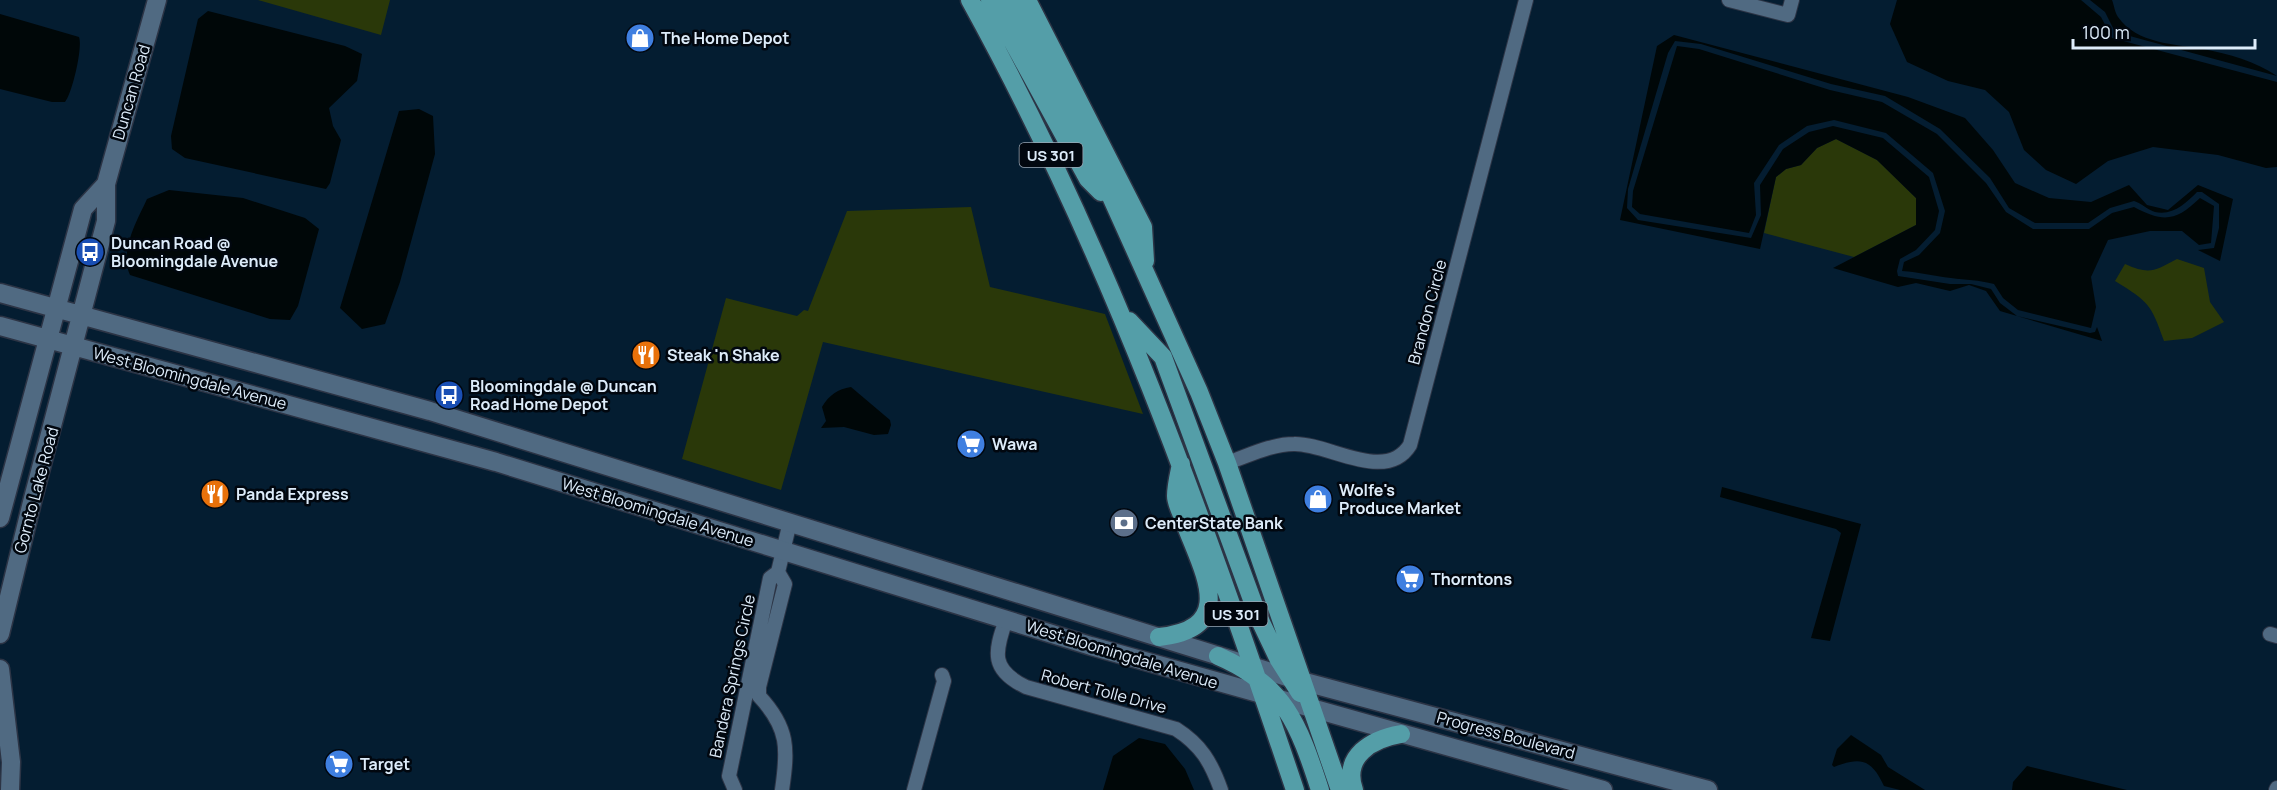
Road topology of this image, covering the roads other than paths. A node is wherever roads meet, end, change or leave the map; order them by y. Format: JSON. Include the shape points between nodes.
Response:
{"nodes":[{"id":1,"x":157,"y":0,"type":"edge"},
{"id":2,"x":970,"y":0,"type":"edge"},
{"id":3,"x":990,"y":0,"type":"edge"},
{"id":4,"x":1009,"y":0,"type":"edge"},
{"id":5,"x":1027,"y":0,"type":"edge"},
{"id":6,"x":1526,"y":0,"type":"edge"},
{"id":7,"x":1730,"y":0,"type":"edge"},
{"id":8,"x":1792,"y":0,"type":"edge"},
{"id":9,"x":106,"y":184,"type":"junction"},
{"id":10,"x":1118,"y":212,"type":"junction"},
{"id":11,"x":1146,"y":272,"type":"junction"},
{"id":12,"x":0,"y":293,"type":"edge"},
{"id":13,"x":56,"y":308,"type":"junction"},
{"id":14,"x":83,"y":315,"type":"junction"},
{"id":15,"x":1123,"y":315,"type":"junction"},
{"id":16,"x":0,"y":326,"type":"edge"},
{"id":17,"x":48,"y":340,"type":"junction"},
{"id":18,"x":75,"y":347,"type":"junction"},
{"id":19,"x":430,"y":411,"type":"junction"},
{"id":20,"x":418,"y":440,"type":"junction"},
{"id":21,"x":1181,"y":463,"type":"junction"},
{"id":22,"x":1227,"y":463,"type":"junction"},
{"id":23,"x":0,"y":518,"type":"edge"},
{"id":24,"x":790,"y":522,"type":"junction"},
{"id":25,"x":783,"y":551,"type":"junction"},
{"id":26,"x":778,"y":572,"type":"junction"},
{"id":27,"x":1006,"y":620,"type":"junction"},
{"id":28,"x":0,"y":627,"type":"edge"},
{"id":29,"x":1159,"y":637,"type":"junction"},
{"id":30,"x":0,"y":669,"type":"edge"},
{"id":31,"x":1256,"y":672,"type":"junction"},
{"id":32,"x":942,"y":675,"type":"dead end"},
{"id":33,"x":1296,"y":680,"type":"junction"},
{"id":34,"x":1273,"y":698,"type":"junction"},
{"id":35,"x":1312,"y":709,"type":"junction"},
{"id":36,"x":1401,"y":734,"type":"junction"},
{"id":37,"x":1656,"y":783,"type":"edge"},
{"id":38,"x":10,"y":790,"type":"edge"},
{"id":39,"x":735,"y":790,"type":"edge"},
{"id":40,"x":782,"y":790,"type":"edge"},
{"id":41,"x":914,"y":790,"type":"edge"},
{"id":42,"x":1221,"y":790,"type":"edge"},
{"id":43,"x":1295,"y":790,"type":"edge"},
{"id":44,"x":1320,"y":790,"type":"edge"},
{"id":45,"x":1340,"y":790,"type":"edge"},
{"id":46,"x":1354,"y":790,"type":"edge"},
{"id":47,"x":1603,"y":790,"type":"edge"},
{"id":48,"x":1708,"y":790,"type":"edge"}],
"edges":[{"from":1,"to":9,"type":"main road","name":"Duncan Road"},
{"from":2,"to":15,"type":"main road","number":"US 301","via":[[1060,174]]},
{"from":3,"to":10,"type":"main road","via":[[1089,179]]},
{"from":4,"to":10,"type":"main road","number":"US 301"},
{"from":5,"to":11,"type":"main road","via":[[1143,227]]},
{"from":6,"to":22,"type":"street","name":"Brandon Circle","via":[[1410,446],[1394,459],[1380,463],[1291,444]]},
{"from":7,"to":8,"type":"street","via":[[1788,15]]},
{"from":9,"to":13,"type":"main road","name":"Duncan Road","via":[[83,209]]},
{"from":9,"to":14,"type":"main road","name":"Duncan Road","via":[[106,221]]},
{"from":10,"to":11,"type":"main road","number":"US 301"},
{"from":11,"to":22,"type":"main road","number":"US 301"},
{"from":12,"to":13,"type":"main road","name":"West Bloomingdale Avenue"},
{"from":13,"to":14,"type":"main road","name":"West Bloomingdale Avenue"},
{"from":13,"to":17,"type":"main road","name":"Gornto Lake Road"},
{"from":14,"to":18,"type":"main road","name":"Duncan Road"},
{"from":14,"to":19,"type":"main road","name":"West Bloomingdale Avenue"},
{"from":15,"to":21,"type":"main road","number":"US 301"},
{"from":15,"to":33,"type":"main road","via":[[1163,357],[1258,616]]},
{"from":16,"to":17,"type":"main road","name":"West Bloomingdale Avenue"},
{"from":17,"to":18,"type":"main road","name":"West Bloomingdale Avenue"},
{"from":17,"to":23,"type":"main road","name":"Gornto Lake Road"},
{"from":18,"to":20,"type":"main road","name":"West Bloomingdale Avenue"},
{"from":18,"to":28,"type":"main road","name":"Gornto Lake Road"},
{"from":19,"to":20,"type":"main road"},
{"from":19,"to":24,"type":"main road","name":"West Bloomingdale Avenue"},
{"from":20,"to":25,"type":"main road","name":"West Bloomingdale Avenue"},
{"from":21,"to":29,"type":"main road","via":[[1176,497],[1208,588],[1209,609],[1191,630]]},
{"from":21,"to":31,"type":"main road","number":"US 301"},
{"from":22,"to":33,"type":"main road","number":"US 301"},
{"from":24,"to":25,"type":"street","name":"Bandera Springs Circle"},
{"from":24,"to":29,"type":"main road","name":"West Bloomingdale Avenue"},
{"from":25,"to":26,"type":"street","name":"Bandera Springs Circle"},
{"from":25,"to":27,"type":"main road","name":"West Bloomingdale Avenue"},
{"from":26,"to":39,"type":"street","name":"Bandera Springs Circle","via":[[770,578],[732,753],[729,776]]},
{"from":26,"to":40,"type":"street","name":"Bandera Springs Circle","via":[[785,584],[759,696],[786,739]]},
{"from":27,"to":34,"type":"main road","name":"West Bloomingdale Avenue"},
{"from":27,"to":42,"type":"street","name":"Robert Tolle Drive","via":[[997,657],[1010,680],[1176,729],[1208,756]]},
{"from":29,"to":31,"type":"main road","name":"West Bloomingdale Avenue"},
{"from":30,"to":38,"type":"main road","via":[[12,762]]},
{"from":31,"to":33,"type":"main road","name":"West Bloomingdale Avenue"},
{"from":31,"to":34,"type":"main road"},
{"from":32,"to":41,"type":"street","via":[[944,681]]},
{"from":33,"to":35,"type":"main road","number":"US 301"},
{"from":33,"to":37,"type":"main road","name":"Progress Boulevard"},
{"from":34,"to":35,"type":"main road","name":"West Bloomingdale Avenue"},
{"from":34,"to":43,"type":"main road"},
{"from":34,"to":44,"type":"main road","via":[[1304,746]]},
{"from":35,"to":36,"type":"main road","name":"Progress Boulevard"},
{"from":35,"to":45,"type":"main road","number":"US 301"},
{"from":36,"to":46,"type":"main road","via":[[1385,736],[1360,751],[1350,775]]},
{"from":36,"to":47,"type":"main road","name":"Progress Boulevard"},
{"from":37,"to":48,"type":"main road","name":"Progress Boulevard"}]}
